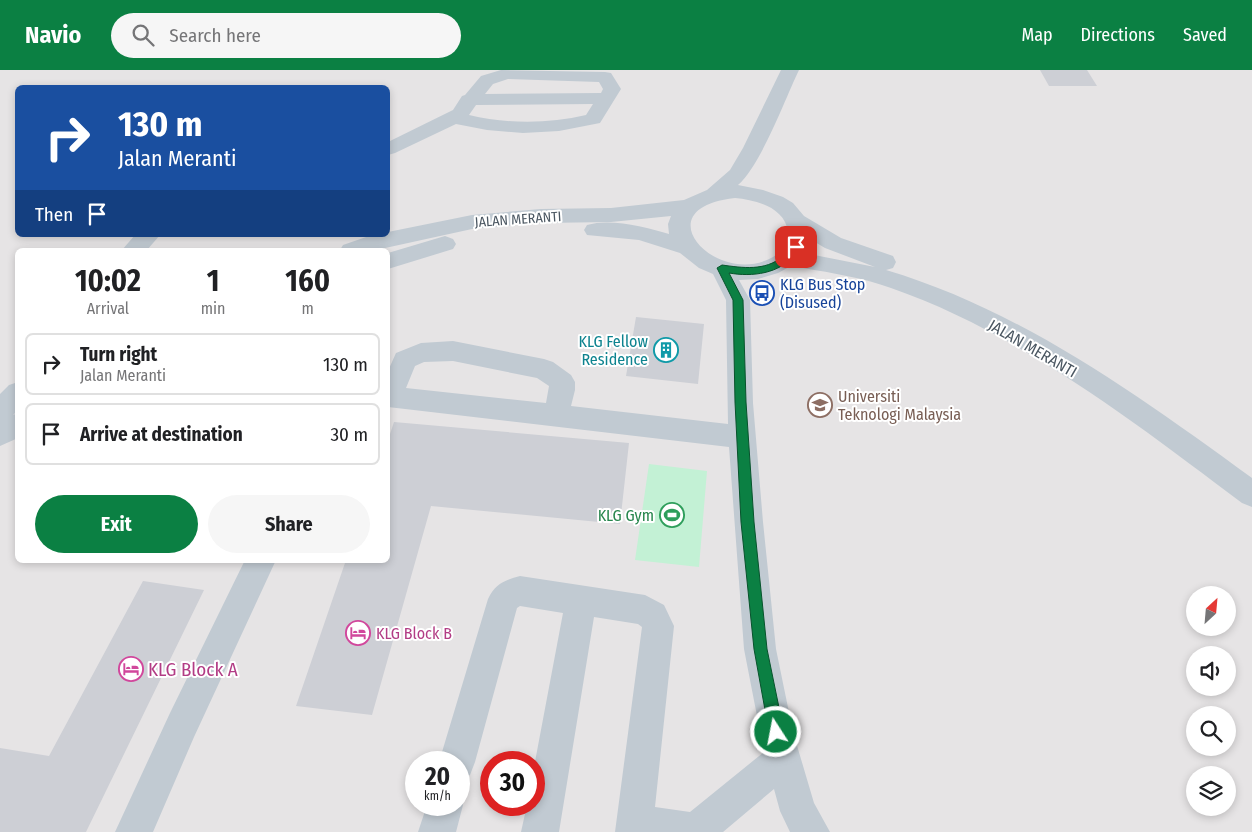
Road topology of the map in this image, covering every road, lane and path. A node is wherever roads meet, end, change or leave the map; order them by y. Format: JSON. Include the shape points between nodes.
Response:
{"nodes":[{"id":1,"x":790,"y":70,"type":"edge"},
{"id":2,"x":607,"y":98,"type":"junction"},
{"id":3,"x":469,"y":100,"type":"junction"},
{"id":4,"x":453,"y":117,"type":"junction"},
{"id":5,"x":390,"y":148,"type":"edge"},
{"id":6,"x":753,"y":148,"type":"junction"},
{"id":7,"x":715,"y":193,"type":"junction"},
{"id":8,"x":766,"y":197,"type":"junction"},
{"id":9,"x":688,"y":207,"type":"junction"},
{"id":10,"x":796,"y":221,"type":"junction"},
{"id":11,"x":147,"y":237,"type":"edge"},
{"id":12,"x":156,"y":237,"type":"edge"},
{"id":13,"x":686,"y":247,"type":"junction"},
{"id":14,"x":135,"y":248,"type":"edge"},
{"id":15,"x":149,"y":248,"type":"edge"},
{"id":16,"x":357,"y":248,"type":"edge"},
{"id":17,"x":787,"y":258,"type":"junction"},
{"id":18,"x":390,"y":260,"type":"edge"},
{"id":19,"x":722,"y":268,"type":"junction"},
{"id":20,"x":762,"y":270,"type":"junction"},
{"id":21,"x":390,"y":394,"type":"edge"},
{"id":22,"x":15,"y":395,"type":"edge"},
{"id":23,"x":390,"y":396,"type":"edge"},
{"id":24,"x":740,"y":402,"type":"junction"},
{"id":25,"x":15,"y":404,"type":"edge"},
{"id":26,"x":0,"y":411,"type":"edge"},
{"id":27,"x":556,"y":415,"type":"junction"},
{"id":28,"x":15,"y":426,"type":"edge"},
{"id":29,"x":0,"y":435,"type":"edge"},
{"id":30,"x":742,"y":437,"type":"junction"},
{"id":31,"x":1252,"y":477,"type":"edge"},
{"id":32,"x":1252,"y":494,"type":"edge"},
{"id":33,"x":261,"y":563,"type":"edge"},
{"id":34,"x":581,"y":602,"type":"junction"},
{"id":35,"x":460,"y":751,"type":"edge"},
{"id":36,"x":784,"y":758,"type":"junction"},
{"id":37,"x":442,"y":816,"type":"edge"},
{"id":38,"x":635,"y":827,"type":"edge"},
{"id":39,"x":134,"y":832,"type":"edge"},
{"id":40,"x":437,"y":832,"type":"edge"},
{"id":41,"x":540,"y":832,"type":"edge"},
{"id":42,"x":811,"y":832,"type":"edge"}],
"edges":[{"from":1,"to":6,"type":"street"},
{"from":2,"to":3,"type":"street"},
{"from":2,"to":3,"type":"street","via":[[612,88],[605,77],[507,74],[487,80]]},
{"from":2,"to":4,"type":"street","via":[[593,119],[578,123],[520,128],[476,124]]},
{"from":3,"to":4,"type":"street","via":[[460,114]]},
{"from":4,"to":5,"type":"street"},
{"from":6,"to":7,"type":"street","via":[[738,174]]},
{"from":6,"to":8,"type":"street"},
{"from":7,"to":8,"type":"street","name":"JALAN MERANTI","via":[[746,192]]},
{"from":7,"to":9,"type":"street","name":"JALAN MERANTI"},
{"from":8,"to":10,"type":"street","name":"JALAN MERANTI","via":[[789,212]]},
{"from":9,"to":13,"type":"street","via":[[679,226]]},
{"from":9,"to":16,"type":"street","name":"JALAN MERANTI","via":[[611,215],[541,216],[472,222]]},
{"from":10,"to":17,"type":"street","via":[[800,234],[796,247]]},
{"from":10,"to":31,"type":"street","name":"JALAN MERANTI","via":[[833,243],[946,286],[1002,312],[1058,343],[1148,400]]},
{"from":11,"to":14,"type":"street"},
{"from":12,"to":15,"type":"street"},
{"from":13,"to":18,"type":"street","name":"JALAN MERANTI","via":[[640,233],[585,230],[456,241]]},
{"from":13,"to":19,"type":"street","name":"JALAN MERANTI","via":[[707,263]]},
{"from":17,"to":20,"type":"street","name":"JALAN MERANTI"},
{"from":17,"to":32,"type":"street","name":"JALAN MERANTI","via":[[837,265],[912,287],[982,318],[1063,363],[1153,421]]},
{"from":19,"to":20,"type":"street","name":"JALAN MERANTI","via":[[742,272]]},
{"from":19,"to":24,"type":"street","via":[[738,300]]},
{"from":20,"to":24,"type":"street","via":[[754,299]]},
{"from":21,"to":27,"type":"street","via":[[405,360],[421,353],[453,351],[544,369],[562,382]]},
{"from":22,"to":26,"type":"street"},
{"from":23,"to":27,"type":"street"},
{"from":24,"to":30,"type":"street"},
{"from":25,"to":26,"type":"street"},
{"from":27,"to":30,"type":"street"},
{"from":28,"to":29,"type":"street"},
{"from":30,"to":36,"type":"street","via":[[760,649]]},
{"from":33,"to":39,"type":"street"},
{"from":34,"to":35,"type":"street","via":[[520,591],[504,599]]},
{"from":34,"to":38,"type":"street","via":[[645,610],[654,616],[658,626]]},
{"from":34,"to":41,"type":"street"},
{"from":36,"to":38,"type":"street","via":[[695,831]]},
{"from":36,"to":42,"type":"street","via":[[798,811]]},
{"from":37,"to":40,"type":"street"}]}
